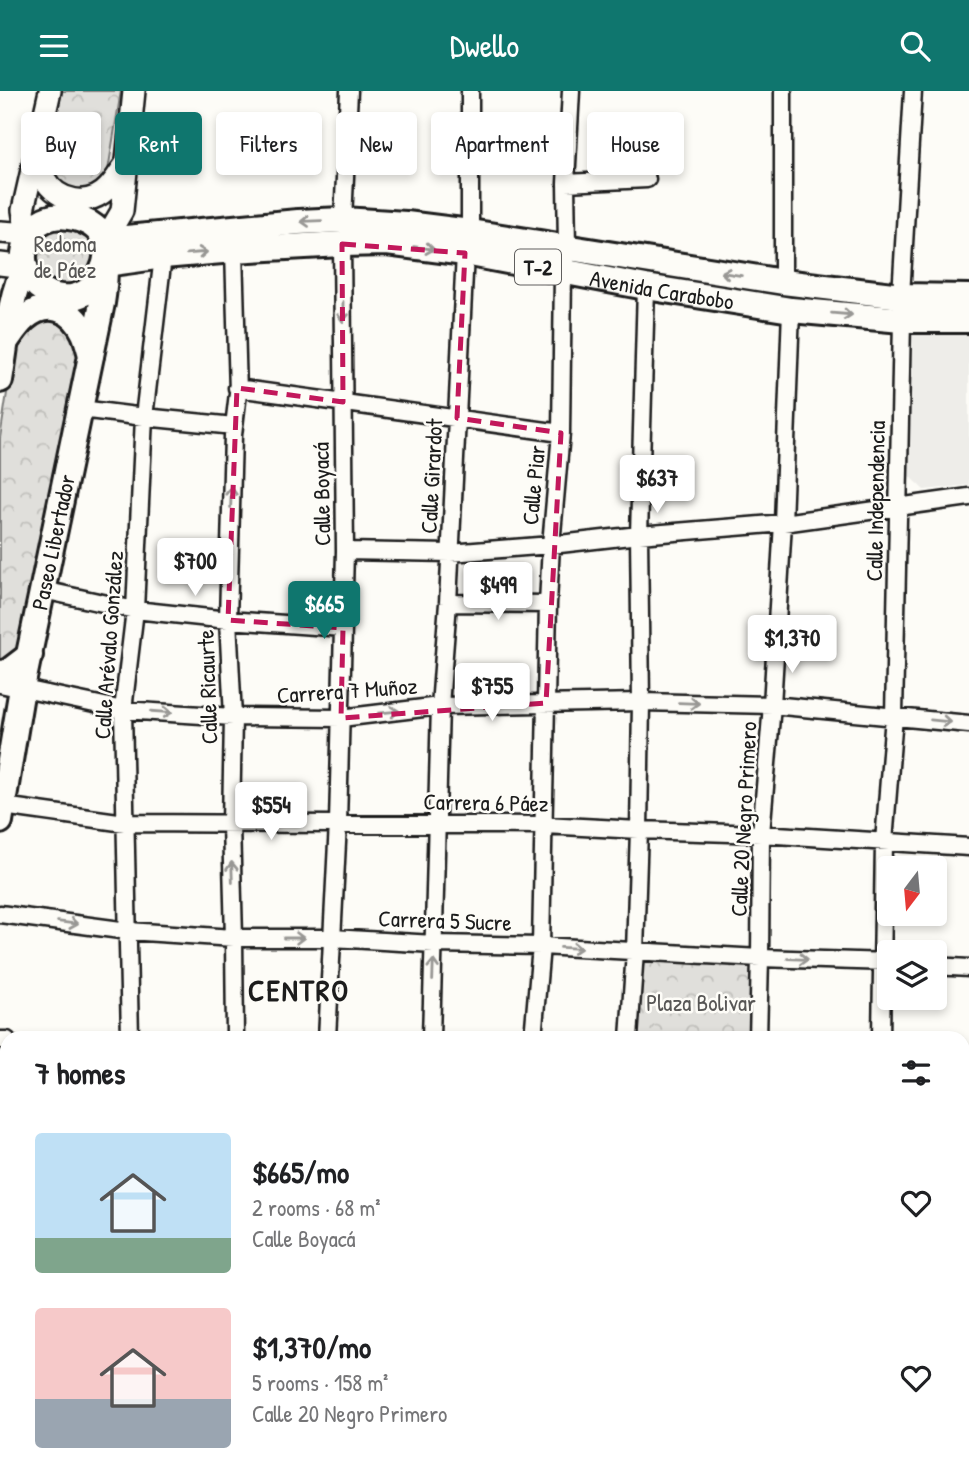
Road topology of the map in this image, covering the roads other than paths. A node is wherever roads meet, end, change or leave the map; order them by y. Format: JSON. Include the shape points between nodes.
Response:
{"nodes":[{"id":1,"x":50,"y":91,"type":"edge"},
{"id":2,"x":134,"y":91,"type":"edge"},
{"id":3,"x":349,"y":91,"type":"edge"},
{"id":4,"x":470,"y":91,"type":"edge"},
{"id":5,"x":571,"y":91,"type":"edge"},
{"id":6,"x":783,"y":91,"type":"edge"},
{"id":7,"x":913,"y":91,"type":"edge"},
{"id":8,"x":46,"y":112,"type":"edge"},
{"id":9,"x":132,"y":112,"type":"edge"},
{"id":10,"x":32,"y":175,"type":"edge"},
{"id":11,"x":42,"y":175,"type":"edge"},
{"id":12,"x":118,"y":175,"type":"edge"},
{"id":13,"x":125,"y":175,"type":"edge"},
{"id":14,"x":647,"y":179,"type":"dead end"},
{"id":15,"x":566,"y":183,"type":"junction"},
{"id":16,"x":0,"y":232,"type":"edge"},
{"id":17,"x":342,"y":232,"type":"junction"},
{"id":18,"x":30,"y":235,"type":"junction"},
{"id":19,"x":467,"y":242,"type":"junction"},
{"id":20,"x":567,"y":247,"type":"junction"},
{"id":21,"x":234,"y":250,"type":"junction"},
{"id":22,"x":105,"y":252,"type":"junction"},
{"id":23,"x":163,"y":256,"type":"junction"},
{"id":24,"x":0,"y":264,"type":"edge"},
{"id":25,"x":25,"y":267,"type":"junction"},
{"id":26,"x":563,"y":272,"type":"junction"},
{"id":27,"x":783,"y":282,"type":"junction"},
{"id":28,"x":646,"y":287,"type":"junction"},
{"id":29,"x":969,"y":297,"type":"edge"},
{"id":30,"x":901,"y":308,"type":"junction"},
{"id":31,"x":791,"y":310,"type":"junction"},
{"id":32,"x":969,"y":320,"type":"edge"},
{"id":33,"x":7,"y":340,"type":"junction"},
{"id":34,"x":91,"y":355,"type":"junction"},
{"id":35,"x":0,"y":380,"type":"edge"},
{"id":36,"x":237,"y":388,"type":"junction"},
{"id":37,"x":343,"y":402,"type":"junction"},
{"id":38,"x":81,"y":409,"type":"junction"},
{"id":39,"x":144,"y":417,"type":"junction"},
{"id":40,"x":457,"y":418,"type":"junction"},
{"id":41,"x":234,"y":426,"type":"junction"},
{"id":42,"x":561,"y":433,"type":"junction"},
{"id":43,"x":969,"y":497,"type":"edge"},
{"id":44,"x":897,"y":506,"type":"junction"},
{"id":45,"x":783,"y":523,"type":"junction"},
{"id":46,"x":639,"y":535,"type":"junction"},
{"id":47,"x":551,"y":545,"type":"junction"},
{"id":48,"x":345,"y":551,"type":"junction"},
{"id":49,"x":450,"y":553,"type":"junction"},
{"id":50,"x":43,"y":590,"type":"junction"},
{"id":51,"x":448,"y":603,"type":"junction"},
{"id":52,"x":548,"y":604,"type":"junction"},
{"id":53,"x":135,"y":610,"type":"junction"},
{"id":54,"x":228,"y":620,"type":"junction"},
{"id":55,"x":343,"y":628,"type":"junction"},
{"id":56,"x":30,"y":655,"type":"junction"},
{"id":57,"x":0,"y":674,"type":"edge"},
{"id":58,"x":11,"y":686,"type":"edge"},
{"id":59,"x":0,"y":699,"type":"edge"},
{"id":60,"x":641,"y":702,"type":"junction"},
{"id":61,"x":545,"y":703,"type":"junction"},
{"id":62,"x":772,"y":705,"type":"junction"},
{"id":63,"x":440,"y":706,"type":"junction"},
{"id":64,"x":123,"y":710,"type":"junction"},
{"id":65,"x":894,"y":716,"type":"junction"},
{"id":66,"x":233,"y":717,"type":"junction"},
{"id":67,"x":341,"y":717,"type":"junction"},
{"id":68,"x":16,"y":724,"type":"junction"},
{"id":69,"x":969,"y":724,"type":"edge"},
{"id":70,"x":1,"y":813,"type":"edge"},
{"id":71,"x":125,"y":823,"type":"junction"},
{"id":72,"x":231,"y":824,"type":"junction"},
{"id":73,"x":338,"y":824,"type":"junction"},
{"id":74,"x":437,"y":824,"type":"junction"},
{"id":75,"x":544,"y":825,"type":"junction"},
{"id":76,"x":639,"y":830,"type":"junction"},
{"id":77,"x":761,"y":834,"type":"junction"},
{"id":78,"x":884,"y":842,"type":"junction"},
{"id":79,"x":969,"y":847,"type":"edge"},
{"id":80,"x":0,"y":914,"type":"edge"},
{"id":81,"x":128,"y":931,"type":"junction"},
{"id":82,"x":234,"y":938,"type":"junction"},
{"id":83,"x":331,"y":938,"type":"junction"},
{"id":84,"x":886,"y":940,"type":"edge"},
{"id":85,"x":434,"y":944,"type":"junction"},
{"id":86,"x":541,"y":946,"type":"junction"},
{"id":87,"x":635,"y":951,"type":"junction"},
{"id":88,"x":760,"y":958,"type":"junction"},
{"id":89,"x":877,"y":962,"type":"edge"},
{"id":90,"x":947,"y":967,"type":"edge"},
{"id":91,"x":969,"y":968,"type":"edge"},
{"id":92,"x":883,"y":1010,"type":"edge"},
{"id":93,"x":130,"y":1031,"type":"edge"},
{"id":94,"x":235,"y":1031,"type":"edge"},
{"id":95,"x":327,"y":1031,"type":"edge"},
{"id":96,"x":431,"y":1031,"type":"edge"},
{"id":97,"x":535,"y":1031,"type":"edge"},
{"id":98,"x":629,"y":1031,"type":"edge"},
{"id":99,"x":758,"y":1031,"type":"edge"},
{"id":100,"x":881,"y":1031,"type":"edge"}],
"edges":[{"from":1,"to":8,"type":"main road"},
{"from":2,"to":9,"type":"main road","name":"Paseo Libertador"},
{"from":3,"to":17,"type":"street","name":"Calle Boyacá"},
{"from":4,"to":19,"type":"street","name":"Calle Girardot"},
{"from":5,"to":15,"type":"street","name":"Calle Piar"},
{"from":6,"to":27,"type":"street"},
{"from":7,"to":30,"type":"street","name":"Calle Independencia"},
{"from":10,"to":18,"type":"main road","via":[[23,211]]},
{"from":11,"to":12,"type":"main road","via":[[56,192],[82,201],[96,198]]},
{"from":13,"to":22,"type":"main road","name":"Paseo Libertador","via":[[122,211]]},
{"from":14,"to":15,"type":"street"},
{"from":15,"to":20,"type":"street","name":"Calle Piar"},
{"from":16,"to":18,"type":"main road"},
{"from":17,"to":19,"type":"highway","name":"Avenida Carabobo","number":"T-2","via":[[387,243]]},
{"from":17,"to":21,"type":"highway","name":"Avenida Carabobo","number":"T-2"},
{"from":17,"to":22,"type":"highway","name":"Avenida Carabobo","number":"T-2","one_way":true,"via":[[243,226]]},
{"from":17,"to":37,"type":"street","name":"Calle Boyacá","one_way":true},
{"from":18,"to":22,"type":"highway","via":[[49,218],[76,218],[98,229]]},
{"from":18,"to":25,"type":"highway","via":[[24,248]]},
{"from":19,"to":20,"type":"highway","name":"Avenida Carabobo","number":"T-2"},
{"from":19,"to":26,"type":"highway","name":"Avenida Carabobo","number":"T-2"},
{"from":19,"to":40,"type":"street","name":"Calle Girardot"},
{"from":20,"to":26,"type":"street","name":"Calle Piar"},
{"from":27,"to":20,"type":"highway","name":"Avenida Carabobo","number":"T-2","one_way":true},
{"from":23,"to":21,"type":"highway","name":"Avenida Carabobo","number":"T-2","one_way":true},
{"from":21,"to":36,"type":"street","name":"Calle Ricaurte"},
{"from":22,"to":23,"type":"highway","name":"Avenida Carabobo","number":"T-2"},
{"from":22,"to":25,"type":"highway","via":[[96,283],[73,297],[47,293]]},
{"from":22,"to":34,"type":"highway","name":"Paseo Libertador","via":[[104,291]]},
{"from":23,"to":39,"type":"street","name":"Calle Arévalo González"},
{"from":24,"to":25,"type":"main road"},
{"from":25,"to":33,"type":"highway","via":[[14,294]]},
{"from":26,"to":28,"type":"highway","name":"Avenida Carabobo","number":"T-2"},
{"from":26,"to":42,"type":"street","name":"Calle Piar"},
{"from":27,"to":30,"type":"highway","name":"Avenida Carabobo","number":"T-2"},
{"from":28,"to":31,"type":"highway","name":"Avenida Carabobo","number":"T-2"},
{"from":28,"to":46,"type":"street"},
{"from":29,"to":30,"type":"highway","name":"Avenida Carabobo","number":"T-2"},
{"from":31,"to":30,"type":"highway","name":"Avenida Carabobo","number":"T-2","one_way":true},
{"from":30,"to":32,"type":"highway","name":"Avenida Carabobo","number":"T-2"},
{"from":30,"to":44,"type":"street","name":"Calle Independencia"},
{"from":31,"to":45,"type":"street","name":"Calle 20 Negro Primero"},
{"from":33,"to":34,"type":"highway","via":[[24,318],[52,307],[63,310],[78,325]]},
{"from":33,"to":35,"type":"highway"},
{"from":34,"to":38,"type":"highway","name":"Paseo Libertador"},
{"from":36,"to":37,"type":"street"},
{"from":36,"to":41,"type":"street","name":"Calle Ricaurte"},
{"from":37,"to":40,"type":"street"},
{"from":37,"to":48,"type":"street","name":"Calle Boyacá"},
{"from":38,"to":39,"type":"street"},
{"from":38,"to":50,"type":"highway","name":"Paseo Libertador"},
{"from":39,"to":41,"type":"street"},
{"from":39,"to":53,"type":"street","name":"Calle Arévalo González"},
{"from":40,"to":42,"type":"street"},
{"from":40,"to":49,"type":"street","name":"Calle Girardot"},
{"from":54,"to":41,"type":"street","name":"Calle Ricaurte","one_way":true},
{"from":42,"to":47,"type":"street","name":"Calle Piar"},
{"from":43,"to":44,"type":"street"},
{"from":44,"to":45,"type":"street"},
{"from":44,"to":65,"type":"street","name":"Calle Independencia"},
{"from":45,"to":46,"type":"street"},
{"from":45,"to":62,"type":"street","name":"Calle 20 Negro Primero"},
{"from":46,"to":47,"type":"street"},
{"from":46,"to":60,"type":"street"},
{"from":47,"to":49,"type":"street"},
{"from":47,"to":52,"type":"street","name":"Calle Piar"},
{"from":48,"to":49,"type":"street"},
{"from":48,"to":55,"type":"street","name":"Calle Boyacá"},
{"from":49,"to":51,"type":"street","name":"Calle Girardot"},
{"from":50,"to":53,"type":"street"},
{"from":50,"to":56,"type":"highway","name":"Paseo Libertador"},
{"from":51,"to":52,"type":"street"},
{"from":51,"to":63,"type":"street","name":"Calle Girardot"},
{"from":52,"to":61,"type":"street","name":"Calle Piar"},
{"from":53,"to":54,"type":"street"},
{"from":53,"to":64,"type":"street","name":"Calle Arévalo González"},
{"from":54,"to":55,"type":"street"},
{"from":54,"to":66,"type":"street","name":"Calle Ricaurte"},
{"from":55,"to":67,"type":"street","name":"Calle Boyacá"},
{"from":56,"to":57,"type":"highway"},
{"from":56,"to":58,"type":"highway","name":"Paseo Libertador"},
{"from":58,"to":64,"type":"street","name":"Carrera 7 Muñoz"},
{"from":58,"to":68,"type":"highway","name":"Paseo Libertador"},
{"from":59,"to":68,"type":"highway","via":[[7,703]]},
{"from":60,"to":61,"type":"street","name":"Carrera 7 Muñoz"},
{"from":60,"to":62,"type":"street","name":"Carrera 7 Muñoz","one_way":true},
{"from":60,"to":76,"type":"street"},
{"from":61,"to":63,"type":"street","name":"Carrera 7 Muñoz"},
{"from":61,"to":75,"type":"street","name":"Calle Piar"},
{"from":62,"to":65,"type":"street","name":"Carrera 7 Muñoz"},
{"from":62,"to":77,"type":"street","name":"Calle 20 Negro Primero"},
{"from":67,"to":63,"type":"street","name":"Carrera 7 Muñoz","one_way":true},
{"from":63,"to":74,"type":"street","name":"Calle Girardot"},
{"from":64,"to":66,"type":"street","name":"Carrera 7 Muñoz","one_way":true},
{"from":64,"to":71,"type":"street","name":"Calle Arévalo González"},
{"from":65,"to":69,"type":"street","name":"Carrera 7 Muñoz","one_way":true},
{"from":65,"to":78,"type":"street","name":"Calle Independencia"},
{"from":66,"to":67,"type":"street","name":"Carrera 7 Muñoz"},
{"from":66,"to":72,"type":"street","name":"Calle Ricaurte"},
{"from":67,"to":73,"type":"street","name":"Calle Boyacá"},
{"from":68,"to":70,"type":"highway","name":"Paseo Libertador"},
{"from":70,"to":71,"type":"street","name":"Carrera 6 Páez"},
{"from":71,"to":72,"type":"street","name":"Carrera 6 Páez"},
{"from":71,"to":81,"type":"street","name":"Calle Arévalo González"},
{"from":72,"to":73,"type":"street","name":"Carrera 6 Páez"},
{"from":82,"to":72,"type":"street","name":"Calle Ricaurte","one_way":true},
{"from":73,"to":74,"type":"street","name":"Carrera 6 Páez"},
{"from":73,"to":83,"type":"street","name":"Calle Boyacá"},
{"from":74,"to":75,"type":"street","name":"Carrera 6 Páez"},
{"from":74,"to":85,"type":"street","name":"Calle Girardot"},
{"from":75,"to":76,"type":"street","name":"Carrera 6 Páez"},
{"from":75,"to":86,"type":"street","name":"Calle Piar"},
{"from":76,"to":77,"type":"street","name":"Carrera 6 Páez"},
{"from":76,"to":87,"type":"street"},
{"from":77,"to":78,"type":"street","name":"Carrera 6 Páez"},
{"from":77,"to":88,"type":"street","name":"Calle 20 Negro Primero"},
{"from":78,"to":79,"type":"street","name":"Carrera 6 Páez"},
{"from":78,"to":84,"type":"street","name":"Calle Independencia"},
{"from":80,"to":81,"type":"street","name":"Carrera 5 Sucre","one_way":true},
{"from":81,"to":82,"type":"street","name":"Carrera 5 Sucre"},
{"from":81,"to":93,"type":"street","name":"Calle Arévalo González"},
{"from":82,"to":83,"type":"street","name":"Carrera 5 Sucre","one_way":true},
{"from":82,"to":94,"type":"street","name":"Calle Ricaurte"},
{"from":83,"to":85,"type":"street","name":"Carrera 5 Sucre"},
{"from":83,"to":95,"type":"street","name":"Calle Boyacá"},
{"from":85,"to":86,"type":"street","name":"Carrera 5 Sucre"},
{"from":96,"to":85,"type":"street","name":"Calle Girardot","one_way":true},
{"from":86,"to":87,"type":"street","name":"Carrera 5 Sucre","one_way":true},
{"from":86,"to":97,"type":"street","name":"Calle Piar"},
{"from":87,"to":88,"type":"street","name":"Carrera 5 Sucre"},
{"from":87,"to":98,"type":"street"},
{"from":88,"to":89,"type":"street","name":"Carrera 5 Sucre","one_way":true},
{"from":88,"to":99,"type":"street","name":"Calle 20 Negro Primero"},
{"from":90,"to":91,"type":"street"},
{"from":92,"to":100,"type":"street","name":"Calle Independencia"}]}
